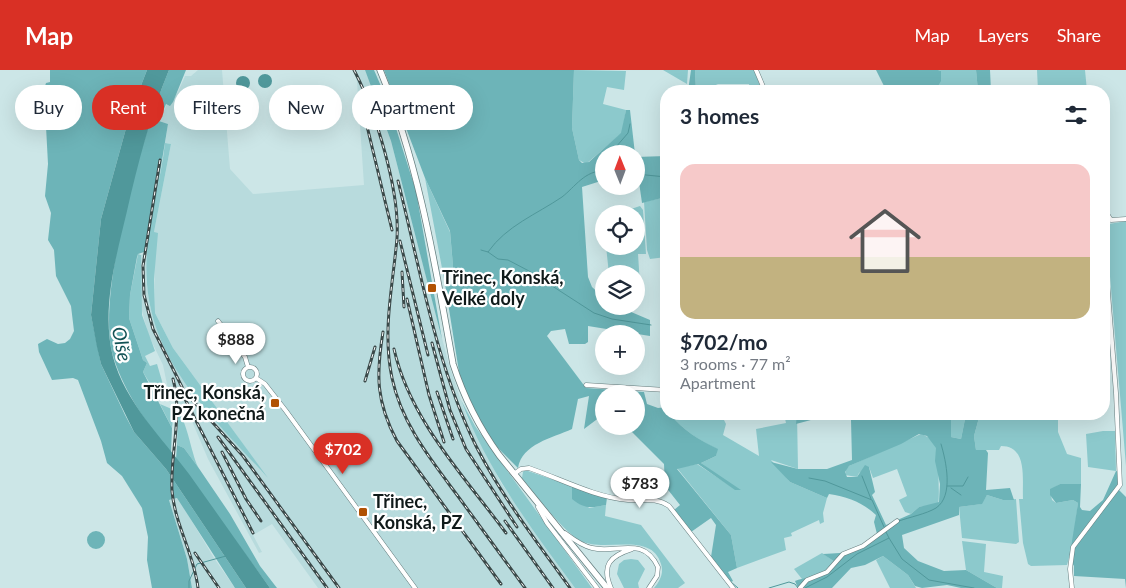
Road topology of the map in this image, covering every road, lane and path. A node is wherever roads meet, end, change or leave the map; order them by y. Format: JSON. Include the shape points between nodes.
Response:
{"nodes":[{"id":1,"x":380,"y":70,"type":"edge"},
{"id":2,"x":756,"y":70,"type":"edge"},
{"id":3,"x":762,"y":85,"type":"edge"},
{"id":4,"x":1110,"y":218,"type":"edge"},
{"id":5,"x":1126,"y":219,"type":"edge"},
{"id":6,"x":1110,"y":319,"type":"edge"},
{"id":7,"x":218,"y":321,"type":"dead end"},
{"id":8,"x":248,"y":367,"type":"junction"},
{"id":9,"x":256,"y":378,"type":"junction"},
{"id":10,"x":586,"y":385,"type":"dead end"},
{"id":11,"x":660,"y":390,"type":"edge"},
{"id":12,"x":514,"y":474,"type":"junction"},
{"id":13,"x":536,"y":503,"type":"junction"},
{"id":14,"x":897,"y":521,"type":"dead end"},
{"id":15,"x":555,"y":525,"type":"junction"},
{"id":16,"x":634,"y":548,"type":"junction"},
{"id":17,"x":596,"y":587,"type":"edge"},
{"id":18,"x":650,"y":587,"type":"edge"},
{"id":19,"x":415,"y":588,"type":"edge"},
{"id":20,"x":607,"y":588,"type":"edge"},
{"id":21,"x":611,"y":588,"type":"edge"},
{"id":22,"x":733,"y":588,"type":"edge"},
{"id":23,"x":800,"y":588,"type":"edge"},
{"id":24,"x":1072,"y":588,"type":"edge"}],
"edges":[{"from":1,"to":12,"type":"main road","via":[[418,185],[453,364],[462,392],[483,434]]},
{"from":2,"to":3,"type":"street"},
{"from":4,"to":5,"type":"street"},
{"from":6,"to":24,"type":"street","via":[[1120,485],[1073,547]]},
{"from":7,"to":8,"type":"street","via":[[245,357]]},
{"from":8,"to":9,"type":"street","via":[[257,371]]},
{"from":8,"to":9,"type":"street","via":[[244,370],[244,378],[250,382]]},
{"from":9,"to":19,"type":"street","via":[[265,384],[286,411]]},
{"from":10,"to":11,"type":"street"},
{"from":12,"to":13,"type":"main road"},
{"from":12,"to":22,"type":"street","via":[[529,468],[605,496],[661,500]]},
{"from":13,"to":15,"type":"main road"},
{"from":13,"to":17,"type":"street","via":[[547,523]]},
{"from":14,"to":23,"type":"street","via":[[863,546],[843,554],[827,572],[807,580]]},
{"from":15,"to":16,"type":"street","via":[[577,542],[592,548]]},
{"from":15,"to":20,"type":"main road"},
{"from":16,"to":18,"type":"street","via":[[648,554],[658,567],[658,576]]},
{"from":16,"to":21,"type":"street","via":[[618,553],[610,561],[606,571]]}]}
